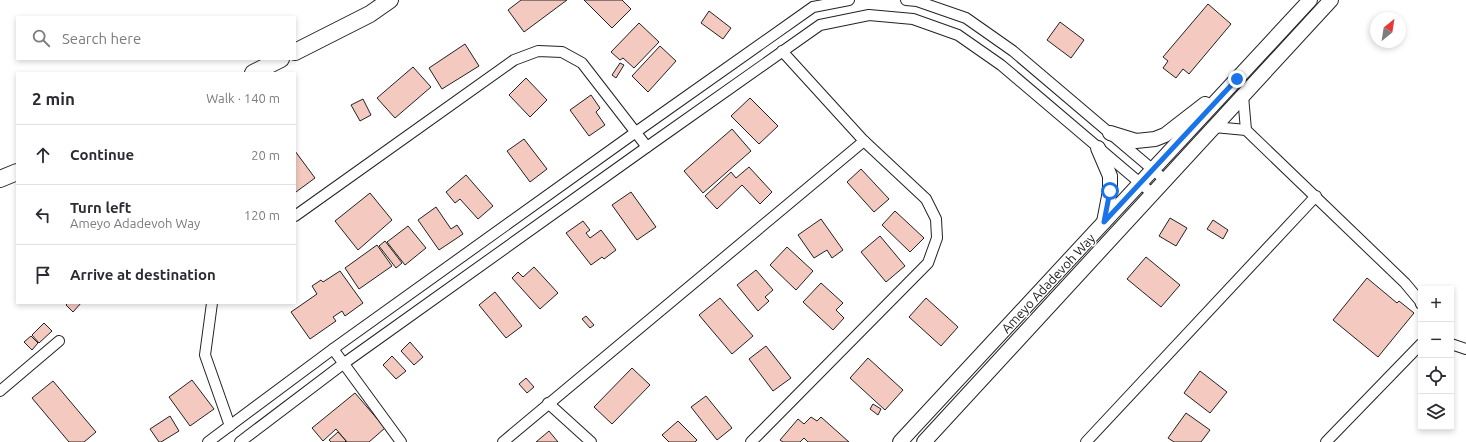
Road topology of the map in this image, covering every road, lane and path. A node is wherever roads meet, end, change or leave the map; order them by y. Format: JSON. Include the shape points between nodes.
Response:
{"nodes":[{"id":1,"x":390,"y":0,"type":"edge"},
{"id":2,"x":849,"y":0,"type":"edge"},
{"id":3,"x":906,"y":0,"type":"edge"},
{"id":4,"x":1310,"y":0,"type":"edge"},
{"id":5,"x":1331,"y":0,"type":"edge"},
{"id":6,"x":296,"y":51,"type":"edge"},
{"id":7,"x":782,"y":51,"type":"junction"},
{"id":8,"x":279,"y":60,"type":"edge"},
{"id":9,"x":255,"y":72,"type":"edge"},
{"id":10,"x":1237,"y":79,"type":"junction"},
{"id":11,"x":1243,"y":96,"type":"junction"},
{"id":12,"x":1214,"y":127,"type":"junction"},
{"id":13,"x":1246,"y":130,"type":"junction"},
{"id":14,"x":636,"y":132,"type":"junction"},
{"id":15,"x":1110,"y":134,"type":"junction"},
{"id":16,"x":864,"y":141,"type":"junction"},
{"id":17,"x":647,"y":147,"type":"junction"},
{"id":18,"x":1098,"y":148,"type":"junction"},
{"id":19,"x":1152,"y":170,"type":"junction"},
{"id":20,"x":16,"y":172,"type":"edge"},
{"id":21,"x":0,"y":179,"type":"edge"},
{"id":22,"x":1165,"y":180,"type":"junction"},
{"id":23,"x":1140,"y":183,"type":"junction"},
{"id":24,"x":1152,"y":194,"type":"junction"},
{"id":25,"x":1316,"y":196,"type":"junction"},
{"id":26,"x":296,"y":215,"type":"edge"},
{"id":27,"x":1104,"y":222,"type":"junction"},
{"id":28,"x":1418,"y":299,"type":"edge"},
{"id":29,"x":212,"y":304,"type":"edge"},
{"id":30,"x":59,"y":341,"type":"dead end"},
{"id":31,"x":1454,"y":345,"type":"edge"},
{"id":32,"x":1418,"y":347,"type":"edge"},
{"id":33,"x":333,"y":349,"type":"junction"},
{"id":34,"x":1466,"y":349,"type":"edge"},
{"id":35,"x":344,"y":364,"type":"junction"},
{"id":36,"x":0,"y":391,"type":"edge"},
{"id":37,"x":548,"y":403,"type":"junction"},
{"id":38,"x":230,"y":426,"type":"junction"},
{"id":39,"x":914,"y":426,"type":"junction"},
{"id":40,"x":927,"y":441,"type":"edge"},
{"id":41,"x":208,"y":442,"type":"edge"},
{"id":42,"x":240,"y":442,"type":"edge"},
{"id":43,"x":402,"y":442,"type":"edge"},
{"id":44,"x":503,"y":442,"type":"edge"},
{"id":45,"x":591,"y":442,"type":"edge"},
{"id":46,"x":751,"y":442,"type":"edge"},
{"id":47,"x":900,"y":442,"type":"edge"},
{"id":48,"x":1086,"y":442,"type":"edge"},
{"id":49,"x":1326,"y":442,"type":"edge"}],
"edges":[{"from":1,"to":6,"type":"main road","via":[[370,14]]},
{"from":2,"to":14,"type":"street","via":[[813,7]]},
{"from":3,"to":15,"type":"street","via":[[917,1],[966,18],[1013,51]]},
{"from":4,"to":10,"type":"street","name":"Ameyo Adadevoh Way"},
{"from":5,"to":11,"type":"street","name":"Ameyo Adadevoh Way"},
{"from":7,"to":16,"type":"street"},
{"from":7,"to":17,"type":"street"},
{"from":7,"to":18,"type":"street","via":[[820,25],[869,15],[913,19],[958,35],[1001,65]]},
{"from":8,"to":9,"type":"main road"},
{"from":10,"to":15,"type":"street","via":[[1155,139],[1136,141]]},
{"from":10,"to":19,"type":"street","name":"Ameyo Adadevoh Way"},
{"from":11,"to":12,"type":"street","name":"Ameyo Adadevoh Way"},
{"from":11,"to":13,"type":"street"},
{"from":12,"to":13,"type":"street"},
{"from":12,"to":22,"type":"street","name":"Ameyo Adadevoh Way"},
{"from":13,"to":25,"type":"street"},
{"from":14,"to":17,"type":"street"},
{"from":14,"to":26,"type":"street","via":[[582,63],[562,52],[538,51],[514,60]]},
{"from":14,"to":33,"type":"street"},
{"from":15,"to":19,"type":"street"},
{"from":16,"to":37,"type":"street"},
{"from":16,"to":46,"type":"street","via":[[926,199],[936,219],[937,238],[928,263]]},
{"from":17,"to":35,"type":"street"},
{"from":18,"to":23,"type":"street"},
{"from":18,"to":27,"type":"street","via":[[1110,176]]},
{"from":19,"to":22,"type":"street"},
{"from":19,"to":23,"type":"street","name":"Ameyo Adadevoh Way"},
{"from":20,"to":21,"type":"main road"},
{"from":22,"to":24,"type":"street","name":"Ameyo Adadevoh Way"},
{"from":23,"to":24,"type":"street"},
{"from":23,"to":27,"type":"street","name":"Ameyo Adadevoh Way"},
{"from":24,"to":40,"type":"street","name":"Ameyo Adadevoh Way"},
{"from":25,"to":28,"type":"street"},
{"from":25,"to":48,"type":"street"},
{"from":27,"to":39,"type":"street","name":"Ameyo Adadevoh Way"},
{"from":29,"to":38,"type":"street","via":[[205,355]]},
{"from":30,"to":36,"type":"street"},
{"from":31,"to":34,"type":"street"},
{"from":32,"to":49,"type":"street"},
{"from":33,"to":35,"type":"street"},
{"from":33,"to":38,"type":"street"},
{"from":35,"to":42,"type":"street"},
{"from":35,"to":43,"type":"street"},
{"from":37,"to":44,"type":"street"},
{"from":37,"to":45,"type":"street"},
{"from":38,"to":41,"type":"street"},
{"from":39,"to":40,"type":"street"},
{"from":39,"to":47,"type":"street","name":"Ameyo Adadevoh Way"}]}
